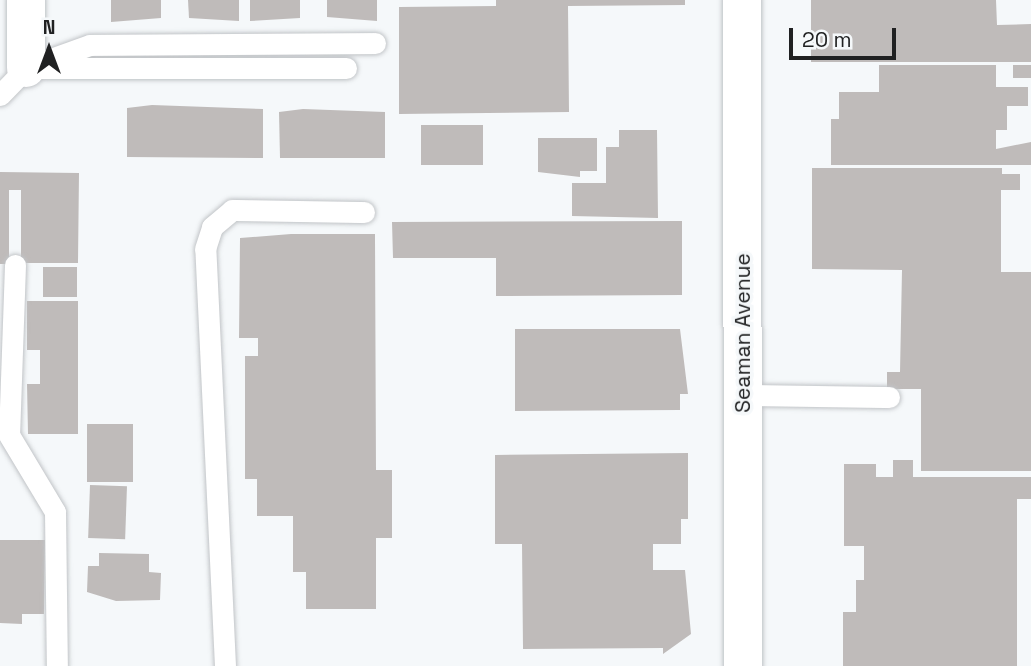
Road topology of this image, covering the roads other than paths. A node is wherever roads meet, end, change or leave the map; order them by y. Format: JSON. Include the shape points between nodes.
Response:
{"nodes":[{"id":1,"x":26,"y":0,"type":"edge"},
{"id":2,"x":742,"y":0,"type":"edge"},
{"id":3,"x":375,"y":43,"type":"dead end"},
{"id":4,"x":346,"y":68,"type":"dead end"},
{"id":5,"x":13,"y":82,"type":"edge"},
{"id":6,"x":364,"y":212,"type":"dead end"},
{"id":7,"x":15,"y":265,"type":"dead end"},
{"id":8,"x":743,"y":395,"type":"junction"},
{"id":9,"x":889,"y":397,"type":"dead end"},
{"id":10,"x":57,"y":666,"type":"edge"},
{"id":11,"x":225,"y":666,"type":"edge"},
{"id":12,"x":743,"y":666,"type":"edge"}],
"edges":[{"from":1,"to":5,"type":"street"},
{"from":2,"to":8,"type":"street","name":"Seaman Avenue"},
{"from":3,"to":5,"type":"lane","via":[[90,45]]},
{"from":4,"to":5,"type":"lane"},
{"from":6,"to":11,"type":"lane","via":[[232,210],[208,238]]},
{"from":7,"to":10,"type":"lane","via":[[9,435],[55,512]]},
{"from":8,"to":9,"type":"lane"},
{"from":8,"to":12,"type":"street","name":"Seaman Avenue"}]}
